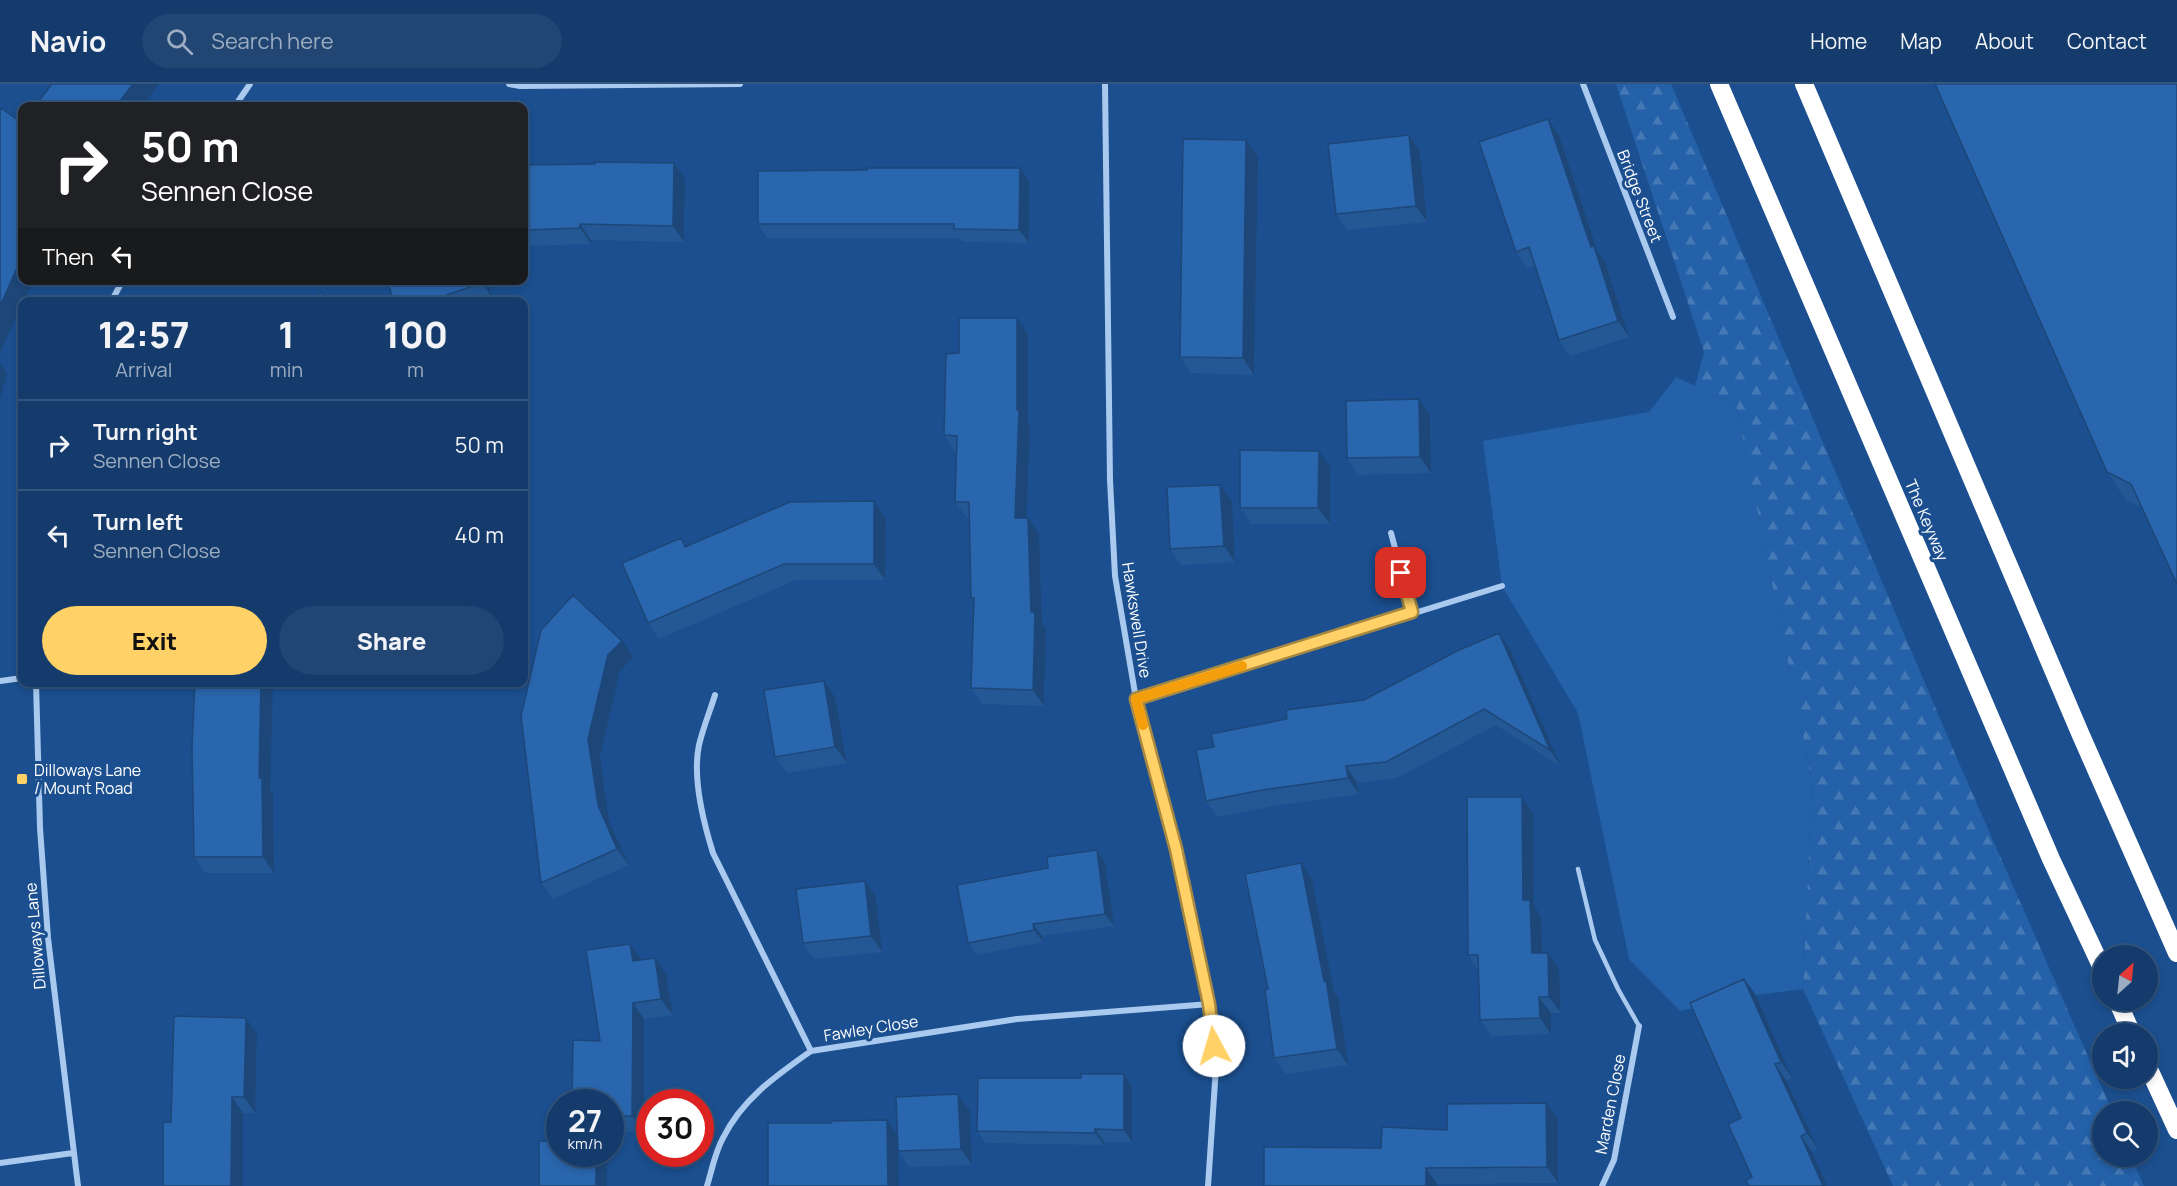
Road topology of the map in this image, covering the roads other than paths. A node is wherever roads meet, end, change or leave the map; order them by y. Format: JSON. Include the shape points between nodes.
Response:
{"nodes":[{"id":1,"x":250,"y":84,"type":"edge"},
{"id":2,"x":509,"y":84,"type":"edge"},
{"id":3,"x":740,"y":84,"type":"edge"},
{"id":4,"x":1106,"y":84,"type":"edge"},
{"id":5,"x":1583,"y":84,"type":"edge"},
{"id":6,"x":1719,"y":84,"type":"edge"},
{"id":7,"x":1804,"y":84,"type":"edge"},
{"id":8,"x":239,"y":102,"type":"edge"},
{"id":9,"x":1673,"y":317,"type":"dead end"},
{"id":10,"x":1391,"y":533,"type":"dead end"},
{"id":11,"x":1502,"y":586,"type":"dead end"},
{"id":12,"x":1412,"y":612,"type":"junction"},
{"id":13,"x":18,"y":679,"type":"edge"},
{"id":14,"x":0,"y":681,"type":"edge"},
{"id":15,"x":36,"y":687,"type":"edge"},
{"id":16,"x":715,"y":695,"type":"dead end"},
{"id":17,"x":1136,"y":699,"type":"junction"},
{"id":18,"x":1578,"y":869,"type":"dead end"},
{"id":19,"x":2092,"y":946,"type":"edge"},
{"id":20,"x":2177,"y":953,"type":"edge"},
{"id":21,"x":1209,"y":1004,"type":"junction"},
{"id":22,"x":1639,"y":1026,"type":"joint"},
{"id":23,"x":811,"y":1051,"type":"junction"},
{"id":24,"x":2158,"y":1089,"type":"edge"},
{"id":25,"x":2177,"y":1130,"type":"edge"},
{"id":26,"x":73,"y":1153,"type":"junction"},
{"id":27,"x":0,"y":1163,"type":"edge"},
{"id":28,"x":78,"y":1186,"type":"edge"},
{"id":29,"x":706,"y":1186,"type":"edge"},
{"id":30,"x":1208,"y":1186,"type":"edge"},
{"id":31,"x":1602,"y":1186,"type":"edge"}],
"edges":[{"from":1,"to":8,"type":"street"},
{"from":2,"to":3,"type":"street"},
{"from":4,"to":17,"type":"street","name":"Hawkswell Drive","via":[[1110,480],[1115,576]]},
{"from":5,"to":9,"type":"street","name":"Bridge Street"},
{"from":6,"to":19,"type":"highway","name":"The Keyway"},
{"from":7,"to":20,"type":"highway"},
{"from":10,"to":12,"type":"street"},
{"from":11,"to":12,"type":"street"},
{"from":12,"to":17,"type":"street"},
{"from":13,"to":14,"type":"street"},
{"from":15,"to":26,"type":"street","name":"Dilloways Lane","via":[[48,938]]},
{"from":16,"to":23,"type":"street","name":"Fawley Close","via":[[699,747],[698,779],[704,824],[713,852]]},
{"from":17,"to":21,"type":"street","name":"Hawkswell Drive","via":[[1176,849]]},
{"from":18,"to":22,"type":"lane","via":[[1595,940]]},
{"from":21,"to":23,"type":"street","name":"Fawley Close","via":[[1017,1019]]},
{"from":21,"to":30,"type":"street","name":"Hawkswell Drive","via":[[1216,1067]]},
{"from":22,"to":31,"type":"street","name":"Marden Close","via":[[1614,1160]]},
{"from":23,"to":29,"type":"street","via":[[747,1101],[723,1138]]},
{"from":24,"to":25,"type":"highway"},
{"from":26,"to":27,"type":"street"},
{"from":26,"to":28,"type":"street","name":"Dilloways Lane"}]}
